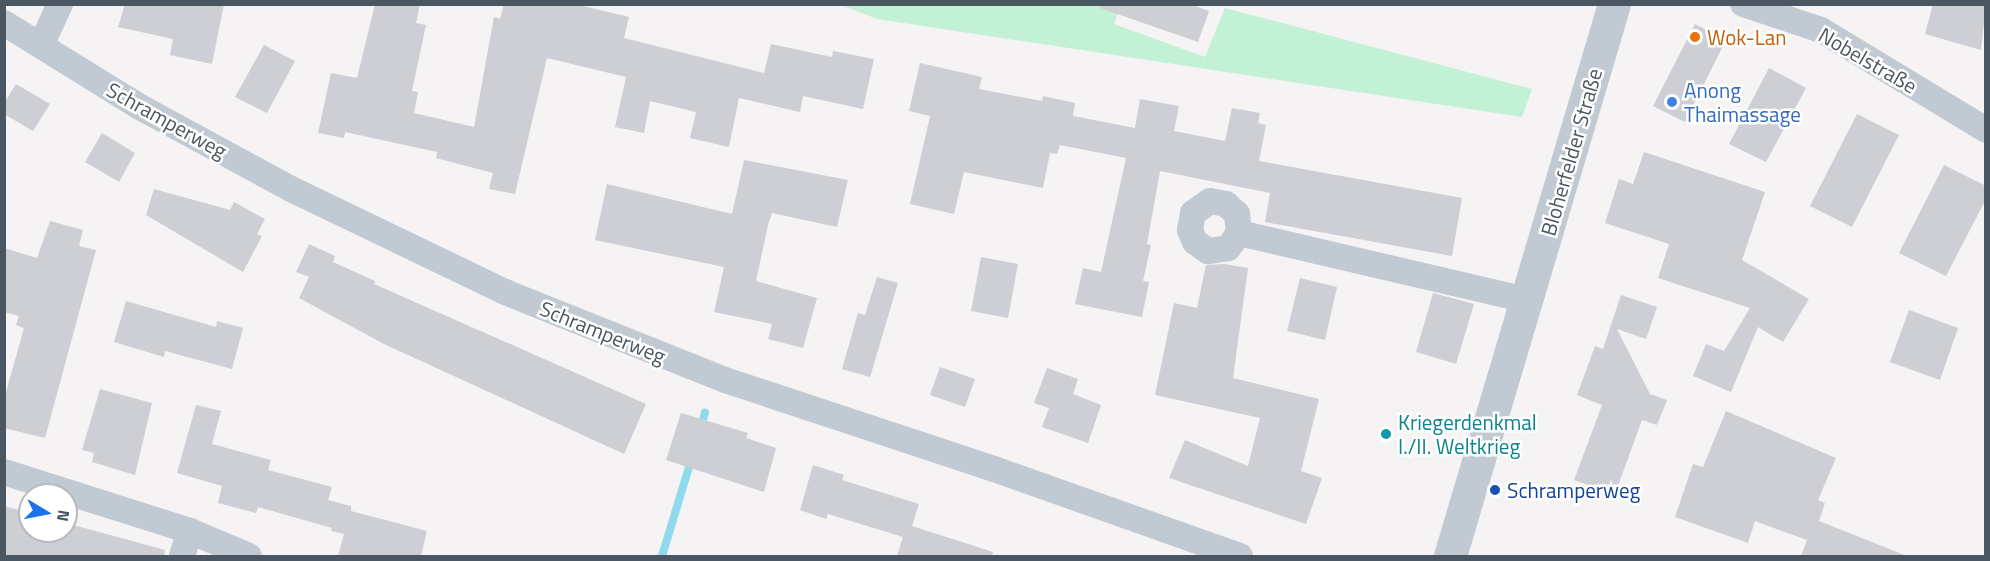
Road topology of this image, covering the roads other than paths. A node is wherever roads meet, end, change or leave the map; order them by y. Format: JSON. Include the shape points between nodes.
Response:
{"nodes":[{"id":1,"x":60,"y":4,"type":"edge"},
{"id":2,"x":1614,"y":4,"type":"edge"},
{"id":3,"x":1743,"y":4,"type":"edge"},
{"id":4,"x":4,"y":23,"type":"edge"},
{"id":5,"x":41,"y":45,"type":"junction"},
{"id":6,"x":1986,"y":130,"type":"edge"},
{"id":7,"x":1239,"y":233,"type":"dead end"},
{"id":8,"x":1528,"y":300,"type":"junction"},
{"id":9,"x":4,"y":472,"type":"edge"},
{"id":10,"x":190,"y":531,"type":"junction"},
{"id":11,"x":182,"y":556,"type":"edge"},
{"id":12,"x":249,"y":556,"type":"edge"},
{"id":13,"x":1240,"y":556,"type":"edge"},
{"id":14,"x":1450,"y":556,"type":"edge"}],
"edges":[{"from":1,"to":5,"type":"street"},
{"from":2,"to":8,"type":"street","name":"Bloherfelder Straße"},
{"from":3,"to":6,"type":"street","name":"Nobelstraße","via":[[1821,30]]},
{"from":4,"to":5,"type":"street","name":"Schramperweg"},
{"from":5,"to":13,"type":"street","name":"Schramperweg","via":[[140,107],[289,188],[505,292],[740,385]]},
{"from":7,"to":8,"type":"street"},
{"from":8,"to":14,"type":"street","name":"Bloherfelder Straße"},
{"from":9,"to":10,"type":"street"},
{"from":10,"to":11,"type":"street"},
{"from":10,"to":12,"type":"street"}]}
